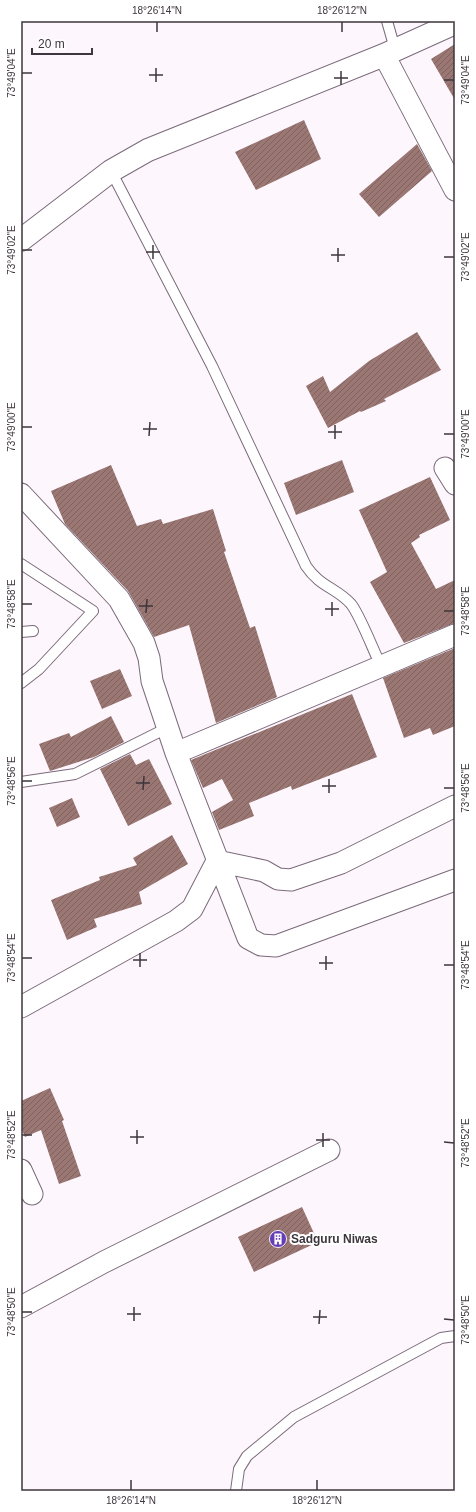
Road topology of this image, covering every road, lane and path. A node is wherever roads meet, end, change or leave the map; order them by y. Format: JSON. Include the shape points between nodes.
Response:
{"nodes":[{"id":1,"x":387,"y":21,"type":"edge"},
{"id":2,"x":455,"y":23,"type":"edge"},
{"id":3,"x":390,"y":52,"type":"junction"},
{"id":4,"x":111,"y":171,"type":"junction"},
{"id":5,"x":455,"y":190,"type":"edge"},
{"id":6,"x":21,"y":240,"type":"edge"},
{"id":7,"x":21,"y":494,"type":"edge"},
{"id":8,"x":21,"y":564,"type":"edge"},
{"id":9,"x":33,"y":631,"type":"dead end"},
{"id":10,"x":21,"y":632,"type":"edge"},
{"id":11,"x":455,"y":635,"type":"edge"},
{"id":12,"x":381,"y":666,"type":"junction"},
{"id":13,"x":21,"y":683,"type":"edge"},
{"id":14,"x":168,"y":728,"type":"junction"},
{"id":15,"x":176,"y":753,"type":"junction"},
{"id":16,"x":21,"y":782,"type":"edge"},
{"id":17,"x":455,"y":806,"type":"edge"},
{"id":18,"x":217,"y":861,"type":"junction"},
{"id":19,"x":455,"y":880,"type":"edge"},
{"id":20,"x":21,"y":1007,"type":"edge"},
{"id":21,"x":329,"y":1150,"type":"dead end"},
{"id":22,"x":21,"y":1170,"type":"edge"},
{"id":23,"x":32,"y":1194,"type":"dead end"},
{"id":24,"x":21,"y":1307,"type":"edge"},
{"id":25,"x":455,"y":1336,"type":"edge"},
{"id":26,"x":236,"y":1491,"type":"edge"}],
"edges":[{"from":1,"to":3,"type":"lane"},
{"from":2,"to":3,"type":"street"},
{"from":3,"to":4,"type":"street","via":[[148,150]]},
{"from":3,"to":5,"type":"street"},
{"from":4,"to":6,"type":"street"},
{"from":4,"to":12,"type":"lane","via":[[212,366],[306,566],[313,577],[352,605]]},
{"from":7,"to":14,"type":"street","via":[[119,599],[144,643],[152,681]]},
{"from":8,"to":13,"type":"lane","via":[[93,611],[39,669]]},
{"from":9,"to":10,"type":"lane"},
{"from":11,"to":12,"type":"street"},
{"from":12,"to":15,"type":"street"},
{"from":14,"to":15,"type":"street"},
{"from":14,"to":16,"type":"lane","via":[[75,774]]},
{"from":15,"to":18,"type":"street"},
{"from":17,"to":18,"type":"street","via":[[342,863],[291,880],[278,879],[264,871]]},
{"from":18,"to":19,"type":"street","via":[[248,938],[261,945],[276,946]]},
{"from":18,"to":20,"type":"street","via":[[192,909],[176,921]]},
{"from":21,"to":24,"type":"street","via":[[104,1262]]},
{"from":22,"to":23,"type":"street"},
{"from":25,"to":26,"type":"lane","via":[[441,1338],[294,1417],[247,1456],[239,1469]]}]}
